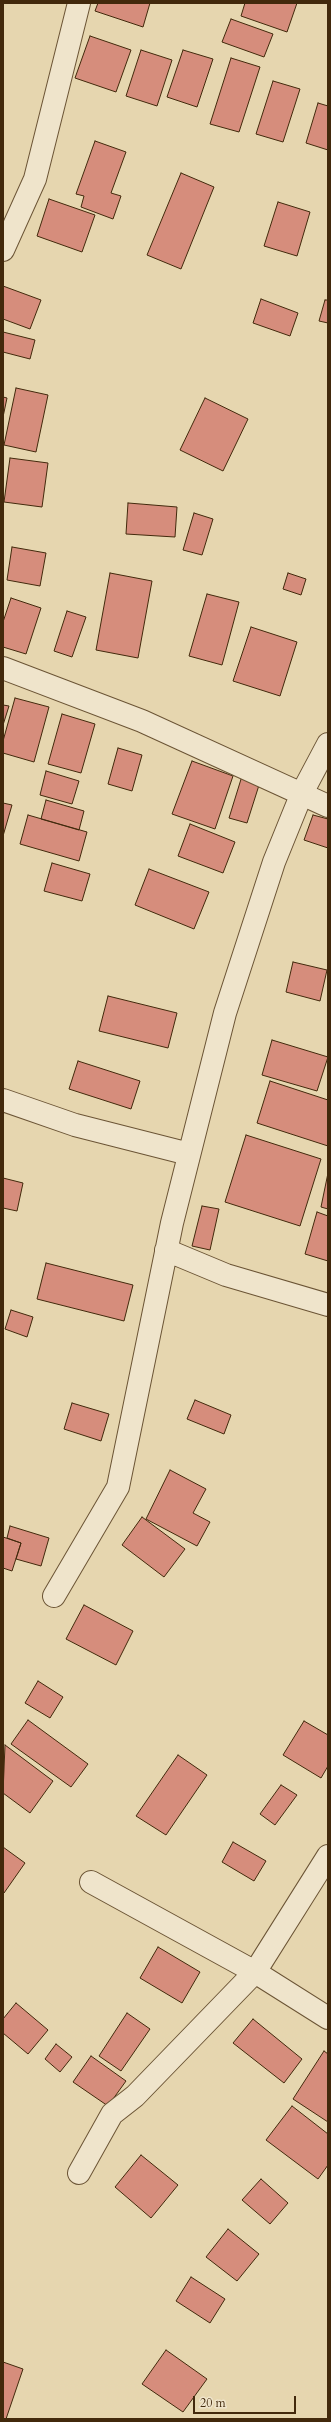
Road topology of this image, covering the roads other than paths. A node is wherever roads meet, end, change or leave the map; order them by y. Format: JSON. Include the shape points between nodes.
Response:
{"nodes":[{"id":1,"x":79,"y":3,"type":"edge"},
{"id":2,"x":3,"y":250,"type":"edge"},
{"id":3,"x":3,"y":668,"type":"edge"},
{"id":4,"x":328,"y":744,"type":"edge"},
{"id":5,"x":302,"y":794,"type":"junction"},
{"id":6,"x":328,"y":806,"type":"edge"},
{"id":7,"x":3,"y":1100,"type":"edge"},
{"id":8,"x":189,"y":1154,"type":"junction"},
{"id":9,"x":166,"y":1250,"type":"junction"},
{"id":10,"x":328,"y":1305,"type":"edge"},
{"id":11,"x":54,"y":1596,"type":"dead end"},
{"id":12,"x":328,"y":1856,"type":"edge"},
{"id":13,"x":91,"y":1882,"type":"dead end"},
{"id":14,"x":255,"y":1972,"type":"junction"},
{"id":15,"x":328,"y":2018,"type":"edge"},
{"id":16,"x":79,"y":2173,"type":"dead end"}],
"edges":[{"from":1,"to":2,"type":"street","via":[[35,179]]},
{"from":3,"to":5,"type":"street","via":[[142,721]]},
{"from":4,"to":5,"type":"street"},
{"from":5,"to":6,"type":"street"},
{"from":5,"to":8,"type":"street","via":[[274,862],[225,1013]]},
{"from":7,"to":8,"type":"street","via":[[74,1125]]},
{"from":8,"to":9,"type":"street"},
{"from":9,"to":10,"type":"street","via":[[226,1274]]},
{"from":9,"to":11,"type":"street","via":[[118,1487]]},
{"from":12,"to":14,"type":"street"},
{"from":13,"to":14,"type":"street"},
{"from":14,"to":15,"type":"street"},
{"from":14,"to":16,"type":"street","via":[[135,2096],[112,2114]]}]}
